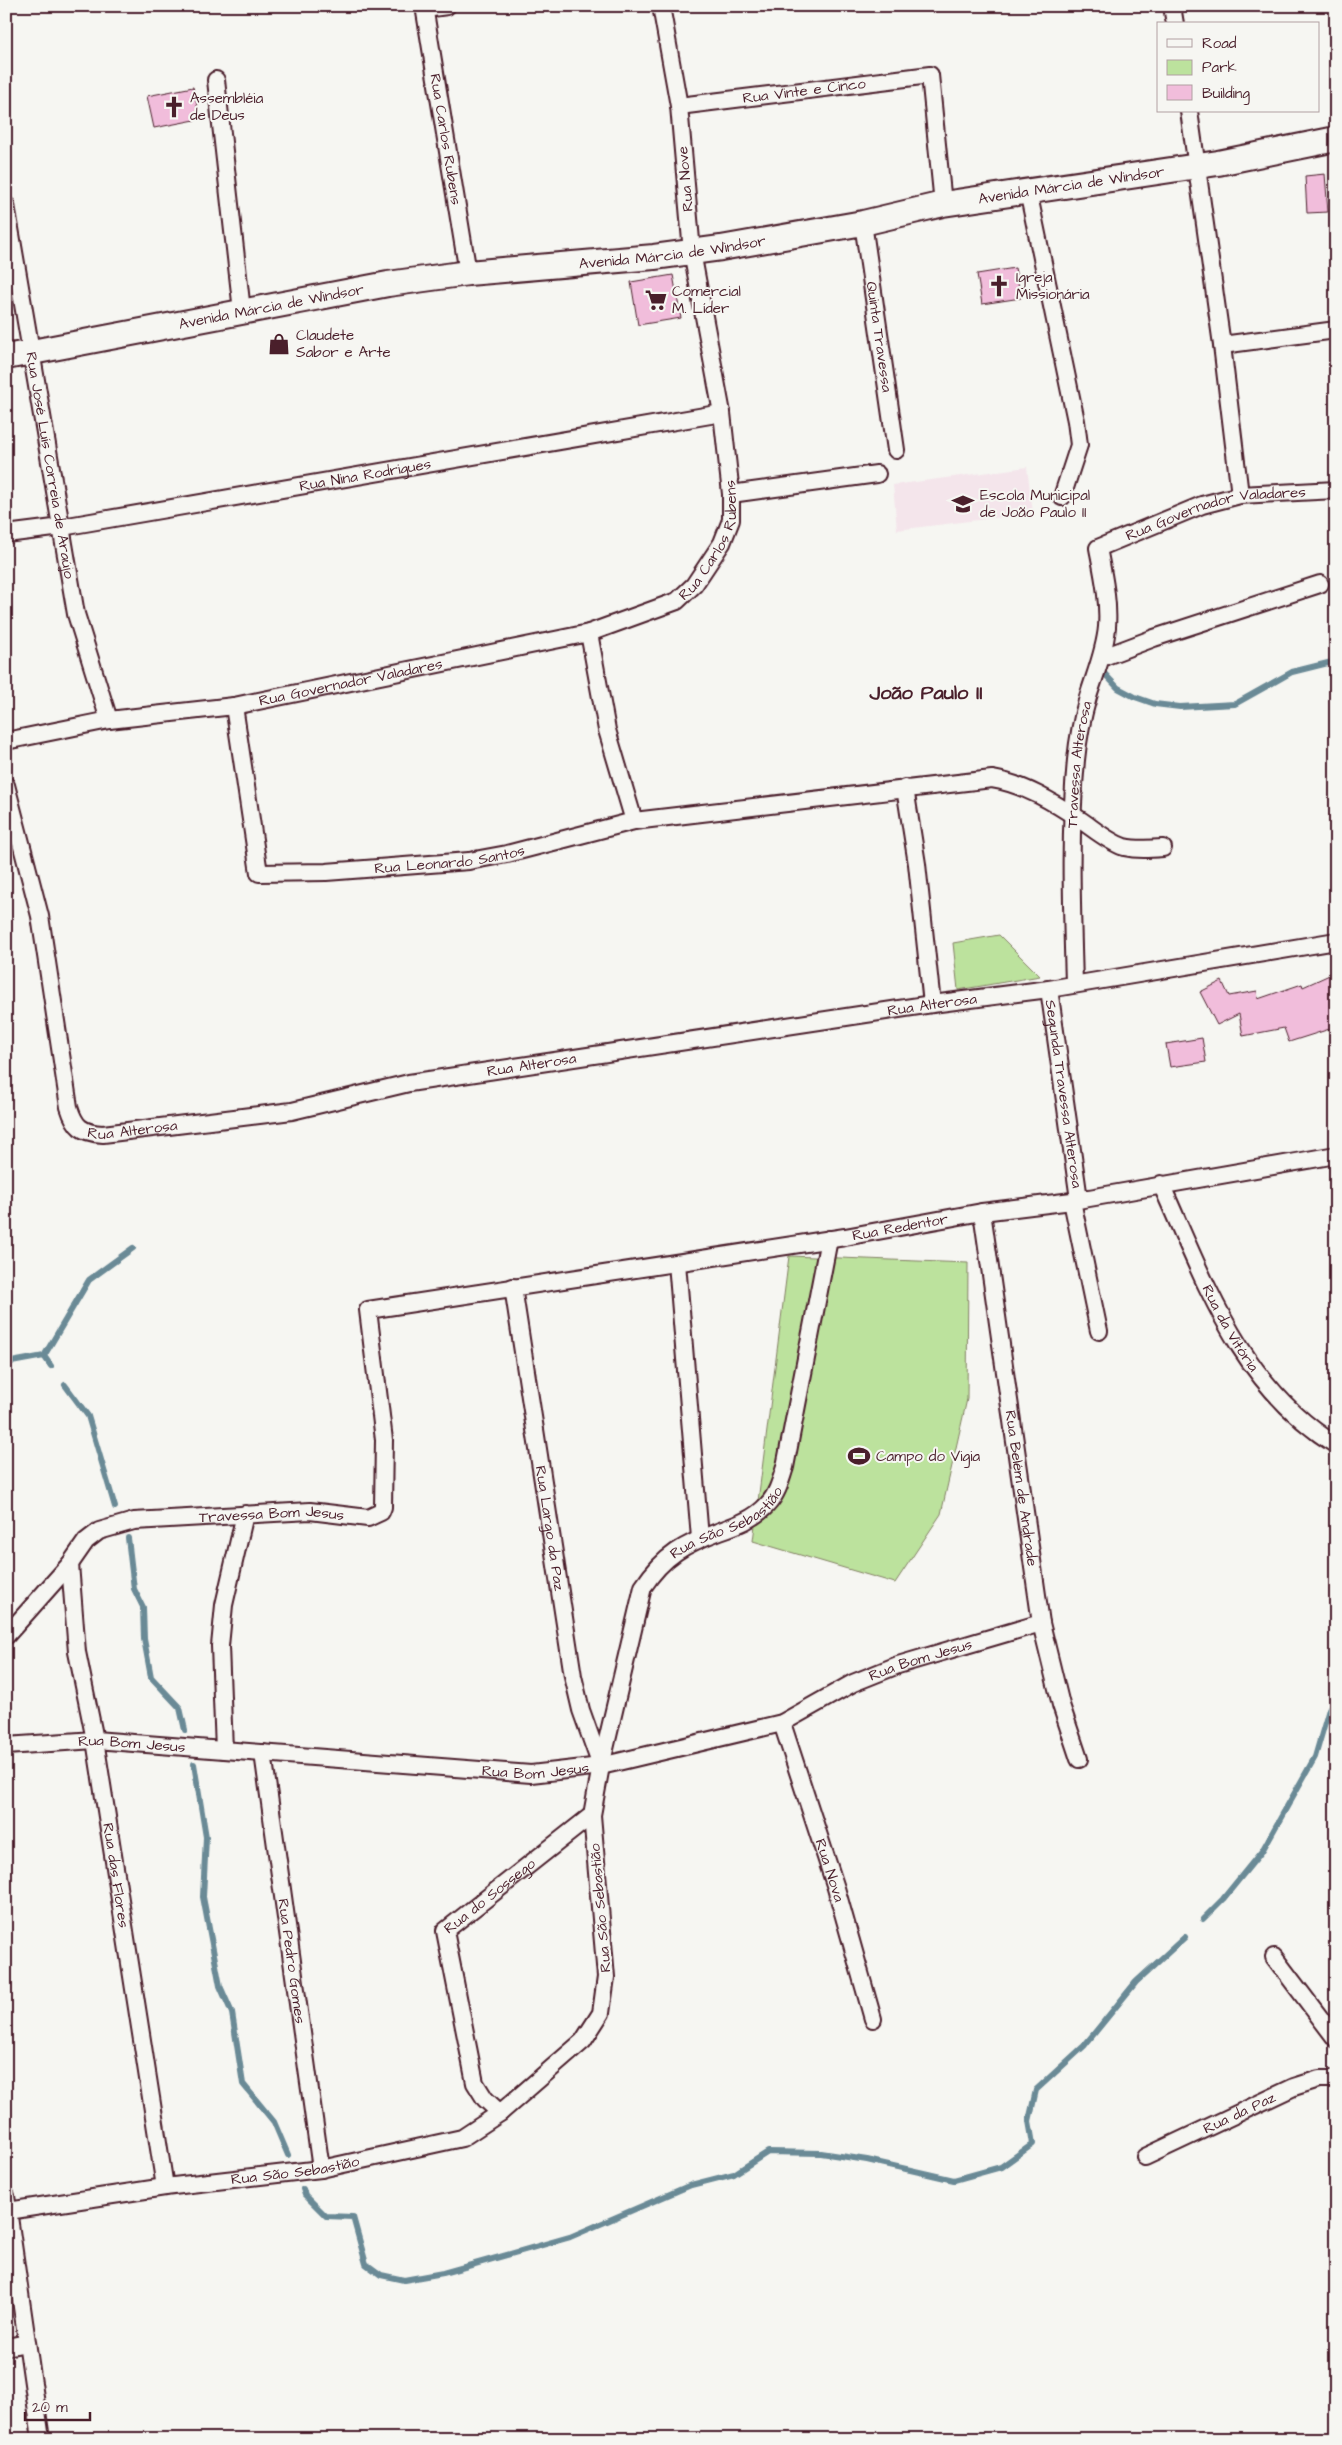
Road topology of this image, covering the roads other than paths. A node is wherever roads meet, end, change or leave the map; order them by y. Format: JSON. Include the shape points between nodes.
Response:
{"nodes":[{"id":1,"x":447,"y":6,"type":"edge"},
{"id":2,"x":661,"y":6,"type":"edge"},
{"id":3,"x":1172,"y":6,"type":"edge"},
{"id":4,"x":425,"y":8,"type":"edge"},
{"id":5,"x":1175,"y":22,"type":"edge"},
{"id":6,"x":216,"y":80,"type":"dead end"},
{"id":7,"x":679,"y":106,"type":"junction"},
{"id":8,"x":1189,"y":112,"type":"edge"},
{"id":9,"x":1336,"y":139,"type":"edge"},
{"id":10,"x":1197,"y":165,"type":"junction"},
{"id":11,"x":1028,"y":191,"type":"junction"},
{"id":12,"x":943,"y":204,"type":"junction"},
{"id":13,"x":6,"y":205,"type":"edge"},
{"id":14,"x":863,"y":223,"type":"junction"},
{"id":15,"x":692,"y":252,"type":"junction"},
{"id":16,"x":468,"y":273,"type":"junction"},
{"id":17,"x":242,"y":311,"type":"junction"},
{"id":18,"x":1336,"y":330,"type":"edge"},
{"id":19,"x":1222,"y":344,"type":"junction"},
{"id":20,"x":31,"y":352,"type":"junction"},
{"id":21,"x":6,"y":357,"type":"edge"},
{"id":22,"x":722,"y":413,"type":"junction"},
{"id":23,"x":896,"y":450,"type":"dead end"},
{"id":24,"x":877,"y":474,"type":"dead end"},
{"id":25,"x":1336,"y":490,"type":"edge"},
{"id":26,"x":731,"y":494,"type":"junction"},
{"id":27,"x":1240,"y":495,"type":"junction"},
{"id":28,"x":1062,"y":497,"type":"dead end"},
{"id":29,"x":62,"y":526,"type":"junction"},
{"id":30,"x":6,"y":534,"type":"edge"},
{"id":31,"x":1098,"y":548,"type":"joint"},
{"id":32,"x":1320,"y":584,"type":"dead end"},
{"id":33,"x":589,"y":633,"type":"junction"},
{"id":34,"x":1101,"y":658,"type":"junction"},
{"id":35,"x":234,"y":706,"type":"junction"},
{"id":36,"x":109,"y":720,"type":"junction"},
{"id":37,"x":6,"y":741,"type":"edge"},
{"id":38,"x":6,"y":785,"type":"edge"},
{"id":39,"x":906,"y":788,"type":"junction"},
{"id":40,"x":1072,"y":814,"type":"junction"},
{"id":41,"x":634,"y":821,"type":"junction"},
{"id":42,"x":1162,"y":848,"type":"dead end"},
{"id":43,"x":1336,"y":941,"type":"edge"},
{"id":44,"x":1074,"y":984,"type":"junction"},
{"id":45,"x":1049,"y":989,"type":"junction"},
{"id":46,"x":932,"y":1004,"type":"junction"},
{"id":47,"x":1336,"y":1155,"type":"edge"},
{"id":48,"x":1161,"y":1184,"type":"junction"},
{"id":49,"x":1076,"y":1200,"type":"junction"},
{"id":50,"x":982,"y":1212,"type":"junction"},
{"id":51,"x":829,"y":1239,"type":"junction"},
{"id":52,"x":676,"y":1263,"type":"junction"},
{"id":53,"x":513,"y":1287,"type":"junction"},
{"id":54,"x":368,"y":1310,"type":"joint"},
{"id":55,"x":1099,"y":1331,"type":"dead end"},
{"id":56,"x":1336,"y":1445,"type":"edge"},
{"id":57,"x":245,"y":1514,"type":"junction"},
{"id":58,"x":700,"y":1538,"type":"junction"},
{"id":59,"x":70,"y":1564,"type":"junction"},
{"id":60,"x":1041,"y":1622,"type":"junction"},
{"id":61,"x":6,"y":1636,"type":"edge"},
{"id":62,"x":782,"y":1723,"type":"junction"},
{"id":63,"x":95,"y":1740,"type":"junction"},
{"id":64,"x":6,"y":1746,"type":"edge"},
{"id":65,"x":224,"y":1750,"type":"junction"},
{"id":66,"x":263,"y":1753,"type":"junction"},
{"id":67,"x":1079,"y":1759,"type":"dead end"},
{"id":68,"x":601,"y":1766,"type":"junction"},
{"id":69,"x":592,"y":1815,"type":"junction"},
{"id":70,"x":1274,"y":1956,"type":"dead end"},
{"id":71,"x":873,"y":2019,"type":"dead end"},
{"id":72,"x":1336,"y":2039,"type":"edge"},
{"id":73,"x":1336,"y":2079,"type":"edge"},
{"id":74,"x":500,"y":2113,"type":"junction"},
{"id":75,"x":1145,"y":2157,"type":"dead end"},
{"id":76,"x":321,"y":2169,"type":"junction"},
{"id":77,"x":165,"y":2187,"type":"junction"},
{"id":78,"x":7,"y":2204,"type":"edge"},
{"id":79,"x":27,"y":2343,"type":"junction"},
{"id":80,"x":6,"y":2348,"type":"edge"},
{"id":81,"x":41,"y":2439,"type":"edge"}],
"edges":[{"from":1,"to":4,"type":"street"},
{"from":2,"to":7,"type":"street","name":"Rua Nove"},
{"from":3,"to":5,"type":"street"},
{"from":4,"to":16,"type":"street","name":"Rua Carlos Rubens"},
{"from":6,"to":17,"type":"street"},
{"from":7,"to":12,"type":"street","name":"Rua Vinte e Cinco","via":[[930,75]]},
{"from":7,"to":15,"type":"street","name":"Rua Nove"},
{"from":8,"to":10,"type":"street"},
{"from":9,"to":10,"type":"street","name":"Avenida Márcia de Windsor"},
{"from":10,"to":11,"type":"street","name":"Avenida Márcia de Windsor"},
{"from":10,"to":19,"type":"street"},
{"from":11,"to":12,"type":"street","name":"Avenida Márcia de Windsor"},
{"from":11,"to":28,"type":"street","via":[[1079,445]]},
{"from":12,"to":14,"type":"street","name":"Avenida Márcia de Windsor"},
{"from":13,"to":20,"type":"street","name":"Rua José Luís Correia de Araújo"},
{"from":14,"to":15,"type":"street","name":"Avenida Márcia de Windsor"},
{"from":14,"to":23,"type":"street","name":"Quinta Travessa"},
{"from":15,"to":16,"type":"street","name":"Avenida Márcia de Windsor"},
{"from":15,"to":22,"type":"street","name":"Rua Carlos Rubens"},
{"from":16,"to":17,"type":"street","name":"Avenida Márcia de Windsor"},
{"from":17,"to":20,"type":"street","name":"Avenida Márcia de Windsor"},
{"from":18,"to":19,"type":"street"},
{"from":19,"to":27,"type":"street"},
{"from":20,"to":21,"type":"street","name":"Avenida Márcia de Windsor"},
{"from":20,"to":29,"type":"street","name":"Rua José Luís Correia de Araújo"},
{"from":22,"to":26,"type":"street","name":"Rua Carlos Rubens"},
{"from":22,"to":29,"type":"street","name":"Rua Nina Rodrigues"},
{"from":24,"to":26,"type":"street"},
{"from":25,"to":27,"type":"street","name":"Rua Governador Valadares"},
{"from":26,"to":33,"type":"street","name":"Rua Carlos Rubens","via":[[731,520],[722,543],[694,585],[677,601]]},
{"from":27,"to":31,"type":"street","name":"Rua Governador Valadares","via":[[1202,506]]},
{"from":29,"to":30,"type":"street","name":"Rua Nina Rodrigues"},
{"from":29,"to":36,"type":"street","name":"Rua José Luís Correia de Araújo","via":[[81,634]]},
{"from":31,"to":34,"type":"street","name":"Travessa Alterosa","via":[[1107,601],[1107,628]]},
{"from":32,"to":34,"type":"street"},
{"from":33,"to":35,"type":"street","name":"Rua Governador Valadares"},
{"from":33,"to":41,"type":"street","via":[[607,730]]},
{"from":34,"to":40,"type":"street","name":"Travessa Alterosa","via":[[1081,725]]},
{"from":35,"to":36,"type":"street","name":"Rua Governador Valadares"},
{"from":35,"to":41,"type":"street","name":"Rua Leonardo Santos","via":[[259,873],[326,872],[469,861]]},
{"from":36,"to":37,"type":"street","name":"Rua Governador Valadares"},
{"from":38,"to":46,"type":"street","name":"Rua Alterosa","via":[[40,916],[68,1107],[80,1129],[89,1134],[292,1111],[409,1082]]},
{"from":39,"to":40,"type":"street","name":"Rua Leonardo Santos","via":[[973,779],[1012,782]]},
{"from":39,"to":41,"type":"street","name":"Rua Leonardo Santos"},
{"from":39,"to":46,"type":"street"},
{"from":40,"to":42,"type":"street","name":"Rua Leonardo Santos","via":[[1114,843],[1136,849]]},
{"from":40,"to":44,"type":"street","name":"Travessa Alterosa"},
{"from":43,"to":44,"type":"street","name":"Rua Alterosa"},
{"from":44,"to":45,"type":"street","name":"Rua Alterosa"},
{"from":45,"to":46,"type":"street","name":"Rua Alterosa"},
{"from":45,"to":49,"type":"street","name":"Segunda Travessa Alterosa"},
{"from":47,"to":48,"type":"street","name":"Rua Redentor"},
{"from":48,"to":49,"type":"street","name":"Rua Redentor"},
{"from":48,"to":56,"type":"street","name":"Rua da Vitória","via":[[1202,1274],[1249,1363],[1280,1402]]},
{"from":49,"to":50,"type":"street","name":"Rua Redentor"},
{"from":49,"to":55,"type":"street","name":"Segunda Travessa Alterosa"},
{"from":50,"to":51,"type":"street","name":"Rua Redentor"},
{"from":50,"to":60,"type":"street","name":"Rua Belém de Andrade"},
{"from":51,"to":52,"type":"street","name":"Rua Redentor"},
{"from":51,"to":58,"type":"street","name":"Rua São Sebastião","via":[[785,1467],[777,1491],[768,1505],[753,1517]]},
{"from":52,"to":53,"type":"street","name":"Rua Redentor"},
{"from":52,"to":58,"type":"street"},
{"from":53,"to":54,"type":"street","name":"Rua Redentor"},
{"from":53,"to":68,"type":"street","name":"Rua Largo da Paz","via":[[573,1676],[580,1710]]},
{"from":54,"to":57,"type":"street","name":"Travessa Bom Jesus","via":[[384,1440],[381,1512],[368,1518],[310,1511]]},
{"from":57,"to":59,"type":"street","name":"Travessa Bom Jesus","via":[[114,1525],[86,1541]]},
{"from":57,"to":65,"type":"street","via":[[224,1605],[220,1646]]},
{"from":58,"to":68,"type":"street","name":"Rua São Sebastião","via":[[667,1557],[643,1587]]},
{"from":59,"to":61,"type":"street","name":"Travessa Bom Jesus"},
{"from":59,"to":63,"type":"street","name":"Rua das Flores","via":[[77,1652]]},
{"from":60,"to":62,"type":"street","name":"Rua Bom Jesus","via":[[898,1665],[853,1684]]},
{"from":60,"to":67,"type":"street","name":"Rua Belém de Andrade","via":[[1061,1705]]},
{"from":62,"to":68,"type":"street","name":"Rua Bom Jesus"},
{"from":62,"to":71,"type":"street","name":"Rua Nova","via":[[836,1888]]},
{"from":63,"to":64,"type":"street","name":"Rua Bom Jesus"},
{"from":63,"to":65,"type":"street","name":"Rua Bom Jesus"},
{"from":63,"to":77,"type":"street","name":"Rua das Flores"},
{"from":65,"to":66,"type":"street","name":"Rua Bom Jesus"},
{"from":66,"to":68,"type":"street","name":"Rua Bom Jesus","via":[[532,1774]]},
{"from":66,"to":76,"type":"street","name":"Rua Pedro Gomes"},
{"from":68,"to":69,"type":"street","name":"Rua São Sebastião"},
{"from":69,"to":74,"type":"street","name":"Rua São Sebastião","via":[[606,1977],[601,2013],[583,2042]]},
{"from":69,"to":74,"type":"street","name":"Rua do Sossego","via":[[446,1931],[475,2083],[485,2099]]},
{"from":70,"to":72,"type":"street"},
{"from":73,"to":75,"type":"street","name":"Rua da Paz","via":[[1320,2079],[1294,2087]]},
{"from":74,"to":76,"type":"street","name":"Rua São Sebastião","via":[[462,2138]]},
{"from":76,"to":77,"type":"street","name":"Rua São Sebastião"},
{"from":77,"to":78,"type":"street","name":"Rua São Sebastião"},
{"from":78,"to":79,"type":"street"},
{"from":79,"to":80,"type":"street"},
{"from":79,"to":81,"type":"street"}]}
